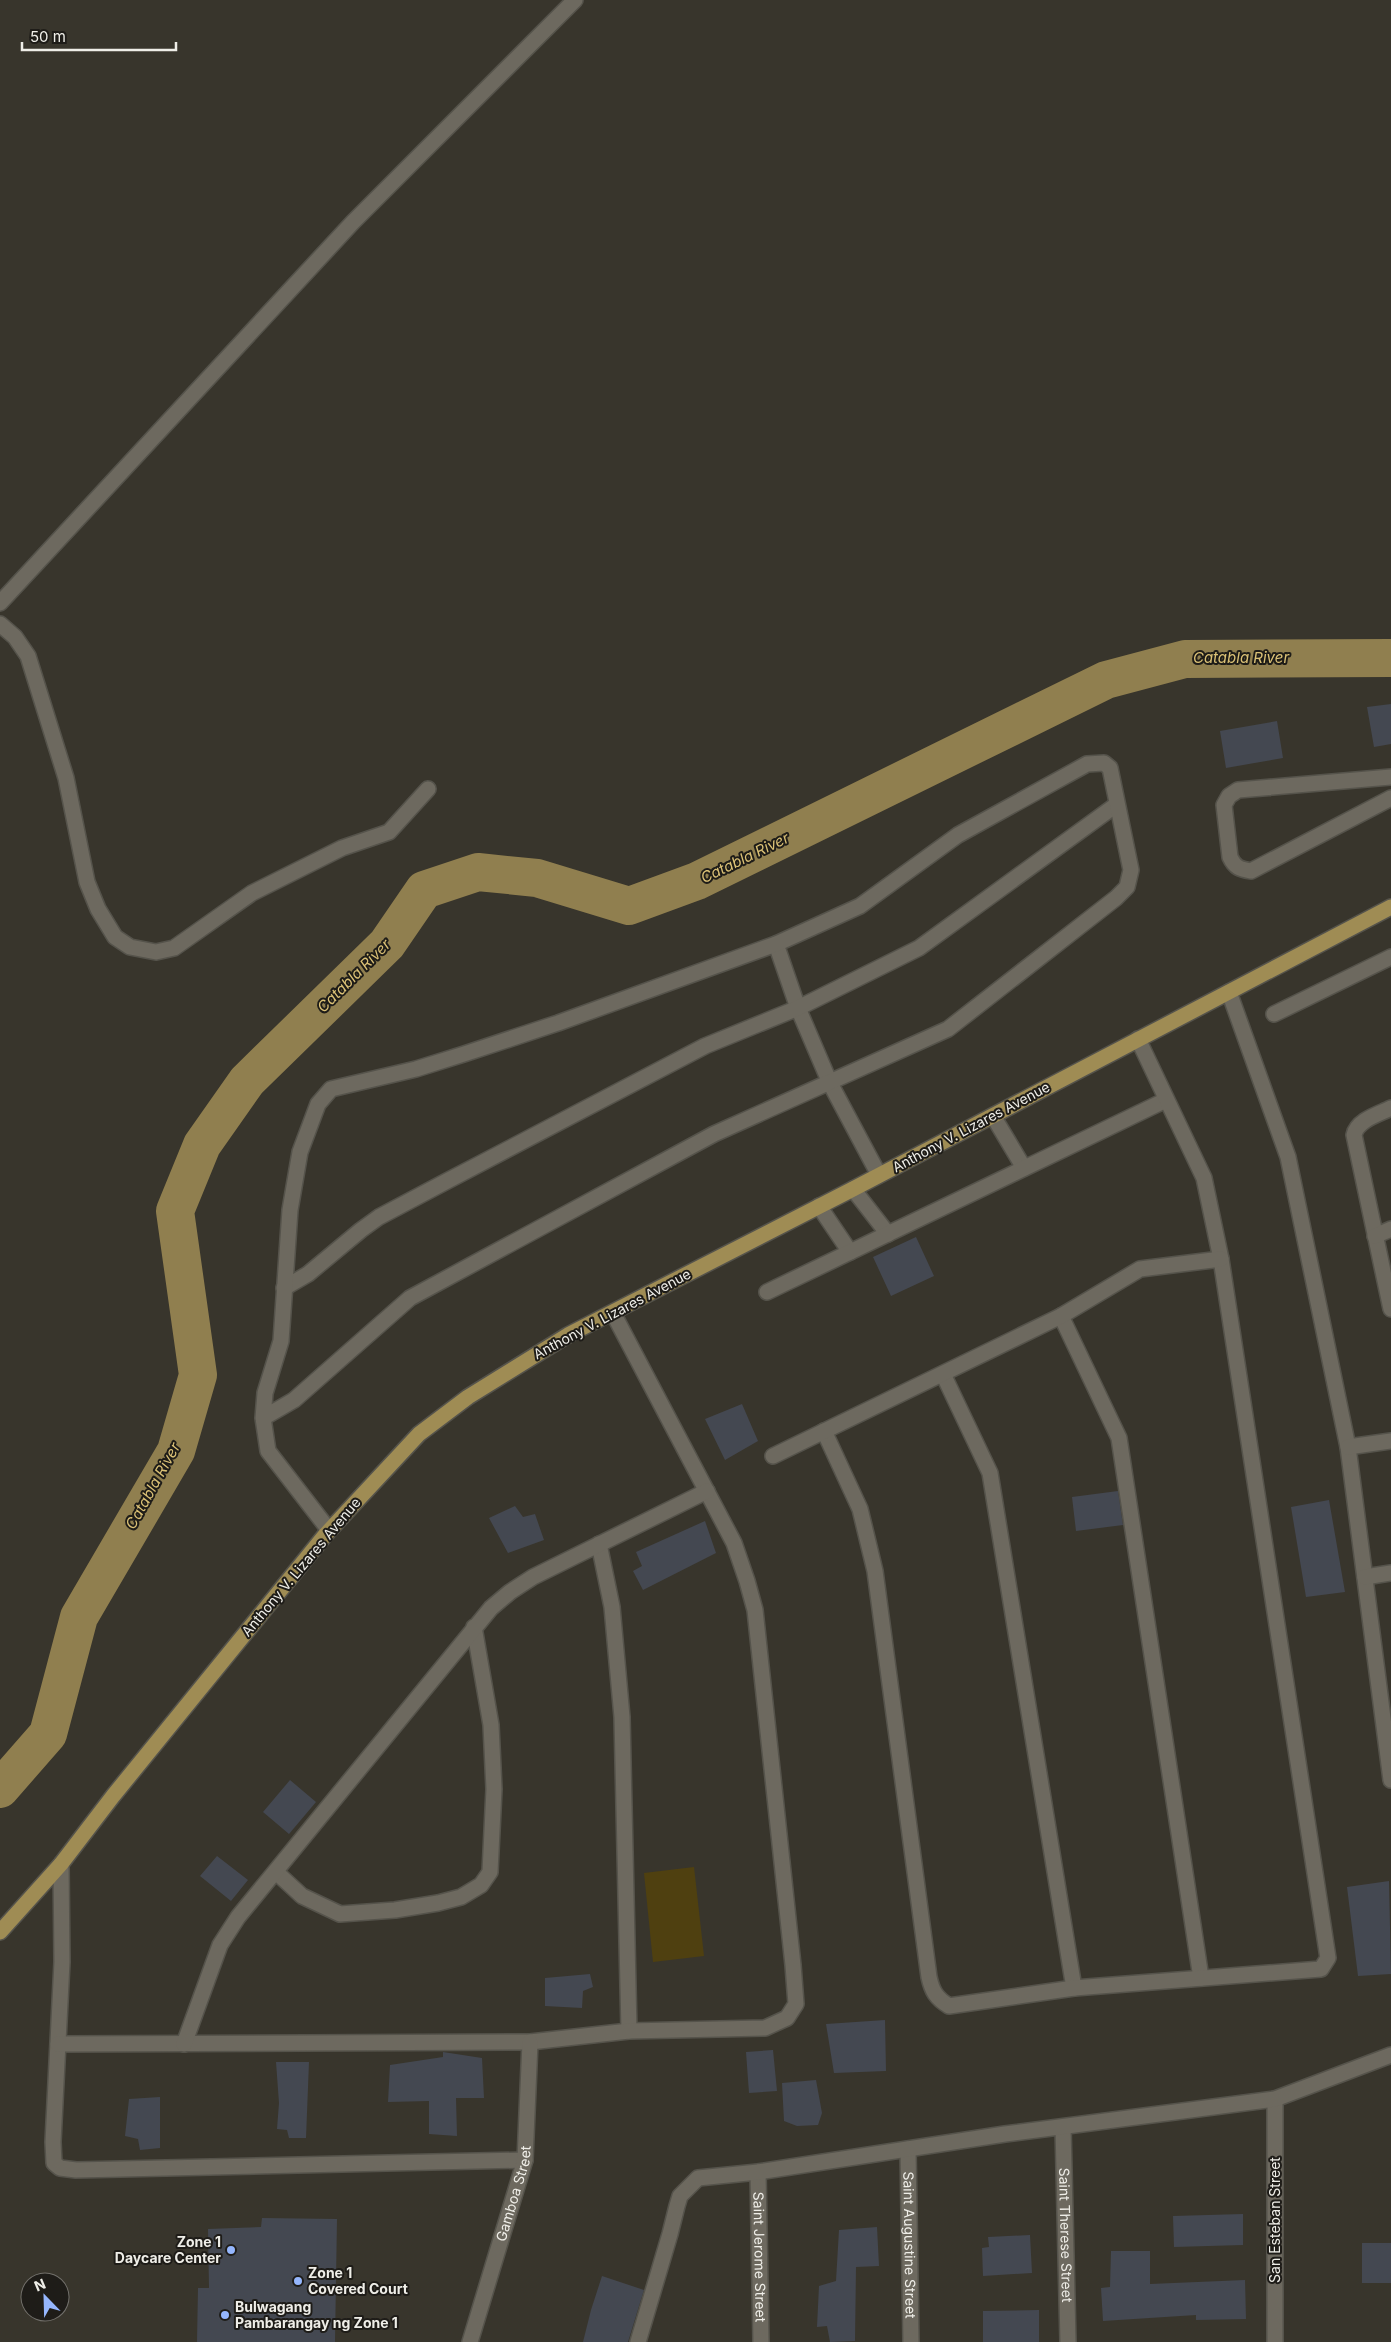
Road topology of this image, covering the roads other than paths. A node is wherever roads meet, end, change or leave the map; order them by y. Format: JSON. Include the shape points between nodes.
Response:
{"nodes":[{"id":1,"x":576,"y":0,"type":"edge"},
{"id":2,"x":0,"y":603,"type":"edge"},
{"id":3,"x":0,"y":624,"type":"edge"},
{"id":4,"x":1391,"y":777,"type":"edge"},
{"id":5,"x":428,"y":789,"type":"dead end"},
{"id":6,"x":1391,"y":798,"type":"edge"},
{"id":7,"x":1116,"y":805,"type":"junction"},
{"id":8,"x":1391,"y":907,"type":"edge"},
{"id":9,"x":776,"y":944,"type":"junction"},
{"id":10,"x":1391,"y":957,"type":"edge"},
{"id":11,"x":1229,"y":992,"type":"junction"},
{"id":12,"x":798,"y":1008,"type":"junction"},
{"id":13,"x":1274,"y":1014,"type":"dead end"},
{"id":14,"x":1138,"y":1039,"type":"junction"},
{"id":15,"x":830,"y":1083,"type":"junction"},
{"id":16,"x":1166,"y":1100,"type":"junction"},
{"id":17,"x":1391,"y":1108,"type":"edge"},
{"id":18,"x":993,"y":1116,"type":"junction"},
{"id":19,"x":1024,"y":1168,"type":"junction"},
{"id":20,"x":879,"y":1175,"type":"junction"},
{"id":21,"x":853,"y":1189,"type":"junction"},
{"id":22,"x":820,"y":1206,"type":"junction"},
{"id":23,"x":1391,"y":1229,"type":"edge"},
{"id":24,"x":888,"y":1234,"type":"junction"},
{"id":25,"x":1375,"y":1236,"type":"junction"},
{"id":26,"x":850,"y":1252,"type":"junction"},
{"id":27,"x":1222,"y":1260,"type":"junction"},
{"id":28,"x":284,"y":1288,"type":"junction"},
{"id":29,"x":767,"y":1292,"type":"dead end"},
{"id":30,"x":1391,"y":1309,"type":"edge"},
{"id":31,"x":613,"y":1314,"type":"junction"},
{"id":32,"x":1061,"y":1316,"type":"junction"},
{"id":33,"x":943,"y":1374,"type":"junction"},
{"id":34,"x":263,"y":1418,"type":"junction"},
{"id":35,"x":824,"y":1431,"type":"junction"},
{"id":36,"x":1391,"y":1441,"type":"edge"},
{"id":37,"x":1348,"y":1447,"type":"junction"},
{"id":38,"x":773,"y":1456,"type":"dead end"},
{"id":39,"x":707,"y":1491,"type":"junction"},
{"id":40,"x":329,"y":1530,"type":"junction"},
{"id":41,"x":599,"y":1544,"type":"junction"},
{"id":42,"x":1391,"y":1573,"type":"edge"},
{"id":43,"x":1365,"y":1577,"type":"junction"},
{"id":44,"x":474,"y":1627,"type":"junction"},
{"id":45,"x":1386,"y":1708,"type":"edge"},
{"id":46,"x":1391,"y":1780,"type":"edge"},
{"id":47,"x":61,"y":1864,"type":"junction"},
{"id":48,"x":276,"y":1872,"type":"junction"},
{"id":49,"x":0,"y":1932,"type":"edge"},
{"id":50,"x":1201,"y":1978,"type":"junction"},
{"id":51,"x":1074,"y":1988,"type":"junction"},
{"id":52,"x":629,"y":2031,"type":"junction"},
{"id":53,"x":530,"y":2042,"type":"junction"},
{"id":54,"x":58,"y":2044,"type":"junction"},
{"id":55,"x":184,"y":2044,"type":"junction"},
{"id":56,"x":1391,"y":2055,"type":"edge"},
{"id":57,"x":1275,"y":2098,"type":"junction"},
{"id":58,"x":1063,"y":2127,"type":"junction"},
{"id":59,"x":908,"y":2149,"type":"junction"},
{"id":60,"x":525,"y":2160,"type":"junction"},
{"id":61,"x":758,"y":2172,"type":"junction"},
{"id":62,"x":470,"y":2342,"type":"edge"},
{"id":63,"x":638,"y":2342,"type":"edge"},
{"id":64,"x":761,"y":2342,"type":"edge"},
{"id":65,"x":911,"y":2342,"type":"edge"},
{"id":66,"x":1068,"y":2342,"type":"edge"},
{"id":67,"x":1275,"y":2342,"type":"edge"}],
"edges":[{"from":1,"to":2,"type":"street","via":[[353,222]]},
{"from":3,"to":5,"type":"street","via":[[15,637],[28,656],[66,778],[83,867],[98,910],[115,936],[130,948],[156,952],[174,948],[252,893],[342,848],[389,832]]},
{"from":4,"to":6,"type":"street","via":[[1238,790],[1224,805],[1230,857],[1240,869],[1251,871]]},
{"from":7,"to":9,"type":"street","via":[[1110,768],[1104,762],[1087,764],[958,835],[860,906]]},
{"from":7,"to":12,"type":"street","via":[[919,948]]},
{"from":7,"to":15,"type":"street","via":[[1131,870],[1127,887],[1116,898],[948,1029]]},
{"from":8,"to":11,"type":"main road","name":"Anthony V. Lizares Avenue"},
{"from":9,"to":12,"type":"street"},
{"from":9,"to":28,"type":"street","via":[[464,1054],[331,1089],[318,1104],[300,1152],[290,1210]]},
{"from":10,"to":13,"type":"street"},
{"from":11,"to":14,"type":"main road","name":"Anthony V. Lizares Avenue"},
{"from":11,"to":37,"type":"street","via":[[1288,1157]]},
{"from":12,"to":15,"type":"street"},
{"from":12,"to":28,"type":"street","via":[[705,1046],[379,1217],[308,1274]]},
{"from":14,"to":16,"type":"street"},
{"from":14,"to":18,"type":"main road","name":"Anthony V. Lizares Avenue"},
{"from":15,"to":20,"type":"street"},
{"from":15,"to":34,"type":"street","via":[[714,1134],[410,1298],[294,1400]]},
{"from":16,"to":19,"type":"street"},
{"from":16,"to":27,"type":"street","via":[[1204,1178]]},
{"from":17,"to":25,"type":"street","via":[[1360,1124],[1354,1135]]},
{"from":18,"to":19,"type":"street"},
{"from":18,"to":20,"type":"main road","name":"Anthony V. Lizares Avenue"},
{"from":19,"to":24,"type":"street"},
{"from":20,"to":21,"type":"main road","name":"Anthony V. Lizares Avenue"},
{"from":21,"to":22,"type":"main road","name":"Anthony V. Lizares Avenue"},
{"from":21,"to":24,"type":"street"},
{"from":22,"to":26,"type":"street"},
{"from":22,"to":31,"type":"main road","name":"Anthony V. Lizares Avenue"},
{"from":23,"to":25,"type":"street"},
{"from":24,"to":26,"type":"street"},
{"from":25,"to":30,"type":"street"},
{"from":26,"to":29,"type":"street"},
{"from":27,"to":32,"type":"street","via":[[1140,1269]]},
{"from":27,"to":50,"type":"street","via":[[1328,1958],[1321,1969]]},
{"from":28,"to":34,"type":"street","via":[[281,1341],[265,1393]]},
{"from":31,"to":39,"type":"street"},
{"from":31,"to":40,"type":"main road","name":"Anthony V. Lizares Avenue","via":[[568,1335],[468,1396],[419,1434]]},
{"from":32,"to":33,"type":"street"},
{"from":32,"to":50,"type":"street","via":[[1119,1438]]},
{"from":33,"to":35,"type":"street"},
{"from":33,"to":51,"type":"street","via":[[990,1473]]},
{"from":34,"to":40,"type":"street","via":[[268,1451]]},
{"from":35,"to":38,"type":"street"},
{"from":35,"to":51,"type":"street","via":[[860,1509],[875,1570],[932,1990],[949,2006]]},
{"from":36,"to":37,"type":"street"},
{"from":37,"to":43,"type":"street"},
{"from":39,"to":41,"type":"street"},
{"from":39,"to":52,"type":"street","via":[[734,1543],[755,1610],[796,2004],[787,2018],[765,2028]]},
{"from":40,"to":47,"type":"main road","name":"Anthony V. Lizares Avenue"},
{"from":41,"to":44,"type":"street","via":[[510,1592]]},
{"from":41,"to":52,"type":"street","via":[[612,1607],[622,1717]]},
{"from":42,"to":43,"type":"street"},
{"from":43,"to":45,"type":"street"},
{"from":44,"to":48,"type":"street"},
{"from":44,"to":48,"type":"street","via":[[491,1725],[494,1789],[490,1872],[481,1885],[461,1898],[438,1903],[340,1914],[302,1896]]},
{"from":45,"to":46,"type":"street"},
{"from":47,"to":49,"type":"main road","name":"Anthony V. Lizares Avenue"},
{"from":47,"to":54,"type":"street","via":[[62,1962]]},
{"from":48,"to":55,"type":"street","via":[[238,1917],[220,1946]]},
{"from":50,"to":51,"type":"street"},
{"from":52,"to":53,"type":"street"},
{"from":53,"to":55,"type":"street"},
{"from":53,"to":60,"type":"street","name":"Gamboa Street"},
{"from":54,"to":55,"type":"street"},
{"from":54,"to":60,"type":"street","via":[[53,2158],[57,2166],[65,2170]]},
{"from":56,"to":57,"type":"street"},
{"from":57,"to":58,"type":"street"},
{"from":57,"to":67,"type":"street","name":"San Esteban Street"},
{"from":58,"to":59,"type":"street"},
{"from":58,"to":66,"type":"street","name":"Saint Therese Street"},
{"from":59,"to":61,"type":"street"},
{"from":59,"to":65,"type":"street","name":"Saint Augustine Street"},
{"from":60,"to":62,"type":"street","name":"Gamboa Street"},
{"from":61,"to":63,"type":"street","via":[[698,2178],[680,2196]]},
{"from":61,"to":64,"type":"street","name":"Saint Jerome Street"}]}
